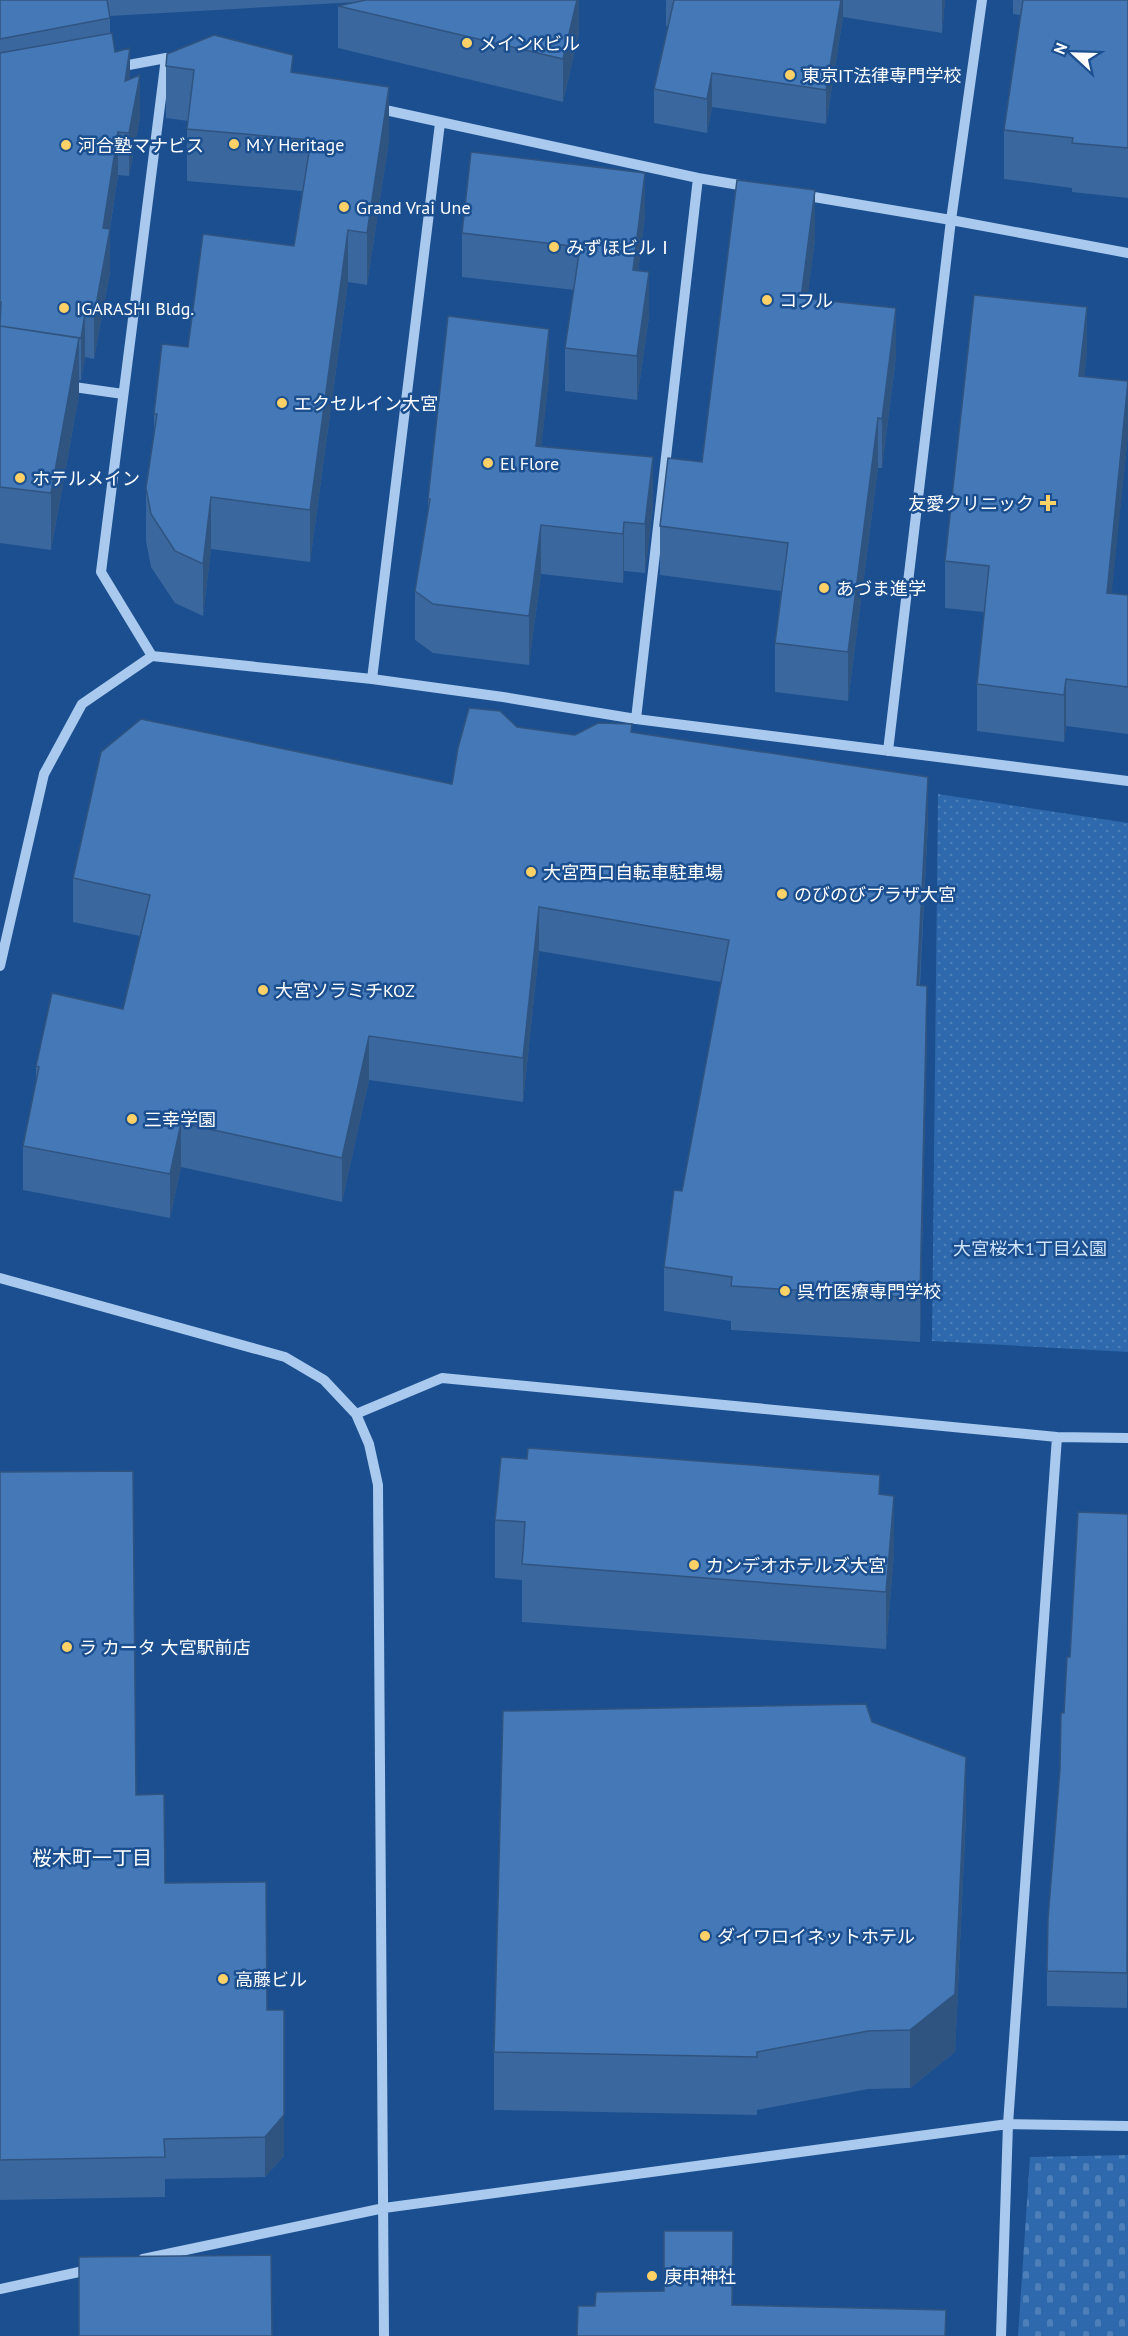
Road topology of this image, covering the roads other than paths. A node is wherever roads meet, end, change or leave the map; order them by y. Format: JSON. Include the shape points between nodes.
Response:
{"nodes":[{"id":1,"x":982,"y":0,"type":"edge"},
{"id":2,"x":166,"y":58,"type":"junction"},
{"id":3,"x":178,"y":61,"type":"edge"},
{"id":4,"x":111,"y":68,"type":"edge"},
{"id":5,"x":360,"y":104,"type":"edge"},
{"id":6,"x":440,"y":123,"type":"junction"},
{"id":7,"x":698,"y":178,"type":"junction"},
{"id":8,"x":767,"y":190,"type":"edge"},
{"id":9,"x":790,"y":193,"type":"edge"},
{"id":10,"x":951,"y":220,"type":"junction"},
{"id":11,"x":1128,"y":253,"type":"edge"},
{"id":12,"x":56,"y":384,"type":"edge"},
{"id":13,"x":123,"y":394,"type":"junction"},
{"id":14,"x":152,"y":656,"type":"junction"},
{"id":15,"x":372,"y":679,"type":"junction"},
{"id":16,"x":636,"y":719,"type":"junction"},
{"id":17,"x":888,"y":751,"type":"junction"},
{"id":18,"x":1128,"y":781,"type":"edge"},
{"id":19,"x":0,"y":966,"type":"edge"},
{"id":20,"x":0,"y":1278,"type":"edge"},
{"id":21,"x":356,"y":1414,"type":"junction"},
{"id":22,"x":1057,"y":1437,"type":"junction"},
{"id":23,"x":1128,"y":1438,"type":"edge"},
{"id":24,"x":1008,"y":2124,"type":"junction"},
{"id":25,"x":1128,"y":2126,"type":"edge"},
{"id":26,"x":384,"y":2208,"type":"junction"},
{"id":27,"x":128,"y":2262,"type":"edge"},
{"id":28,"x":105,"y":2267,"type":"edge"},
{"id":29,"x":0,"y":2289,"type":"edge"},
{"id":30,"x":384,"y":2336,"type":"edge"},
{"id":31,"x":1001,"y":2336,"type":"edge"}],
"edges":[{"from":1,"to":10,"type":"street"},
{"from":2,"to":3,"type":"street"},
{"from":2,"to":4,"type":"street"},
{"from":2,"to":13,"type":"street"},
{"from":5,"to":6,"type":"street"},
{"from":6,"to":7,"type":"street"},
{"from":6,"to":15,"type":"street"},
{"from":7,"to":8,"type":"street"},
{"from":7,"to":16,"type":"street"},
{"from":9,"to":10,"type":"street"},
{"from":10,"to":11,"type":"street"},
{"from":10,"to":17,"type":"street"},
{"from":12,"to":13,"type":"street"},
{"from":13,"to":14,"type":"street","via":[[101,572]]},
{"from":14,"to":15,"type":"street"},
{"from":14,"to":19,"type":"street","via":[[82,704],[44,774]]},
{"from":15,"to":16,"type":"street"},
{"from":16,"to":17,"type":"street"},
{"from":17,"to":18,"type":"street"},
{"from":20,"to":21,"type":"street","via":[[285,1357],[324,1380]]},
{"from":21,"to":22,"type":"street","via":[[442,1378]]},
{"from":21,"to":26,"type":"street","via":[[369,1444],[378,1485]]},
{"from":22,"to":23,"type":"street"},
{"from":22,"to":24,"type":"street"},
{"from":24,"to":25,"type":"street"},
{"from":24,"to":26,"type":"street"},
{"from":24,"to":31,"type":"street"},
{"from":26,"to":27,"type":"street"},
{"from":26,"to":30,"type":"street"},
{"from":28,"to":29,"type":"street"}]}
